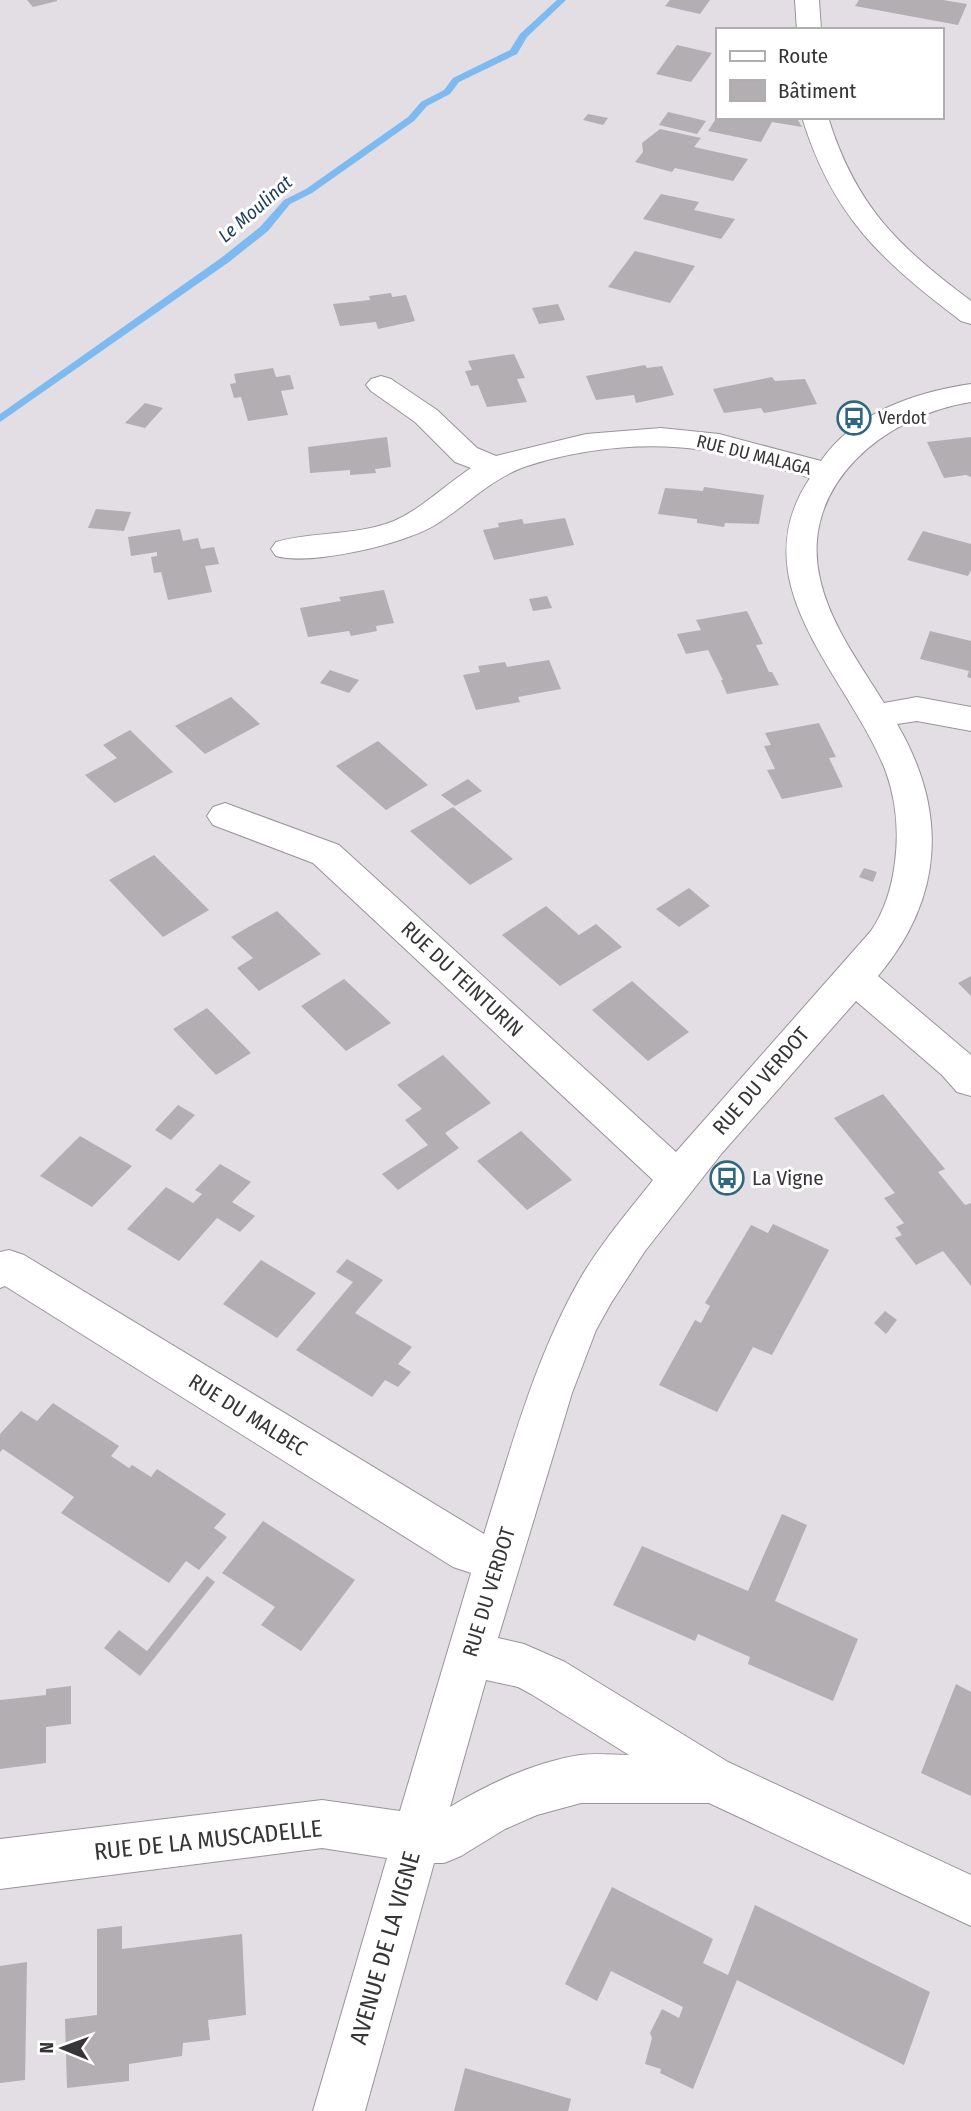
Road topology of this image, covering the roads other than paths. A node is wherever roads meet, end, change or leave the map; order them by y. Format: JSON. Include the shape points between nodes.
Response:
{"nodes":[{"id":1,"x":807,"y":0,"type":"edge"},
{"id":2,"x":809,"y":28,"type":"edge"},
{"id":3,"x":816,"y":119,"type":"edge"},
{"id":4,"x":971,"y":315,"type":"edge"},
{"id":5,"x":380,"y":386,"type":"dead end"},
{"id":6,"x":965,"y":389,"type":"edge"},
{"id":7,"x":496,"y":467,"type":"junction"},
{"id":8,"x":826,"y":474,"type":"junction"},
{"id":9,"x":286,"y":549,"type":"dead end"},
{"id":10,"x":874,"y":716,"type":"junction"},
{"id":11,"x":971,"y":719,"type":"edge"},
{"id":12,"x":225,"y":816,"type":"dead end"},
{"id":13,"x":853,"y":977,"type":"junction"},
{"id":14,"x":971,"y":1081,"type":"edge"},
{"id":15,"x":678,"y":1178,"type":"junction"},
{"id":16,"x":0,"y":1270,"type":"edge"},
{"id":17,"x":499,"y":1558,"type":"junction"},
{"id":18,"x":471,"y":1655,"type":"junction"},
{"id":19,"x":711,"y":1779,"type":"junction"},
{"id":20,"x":417,"y":1838,"type":"junction"},
{"id":21,"x":0,"y":1864,"type":"edge"},
{"id":22,"x":971,"y":1901,"type":"edge"},
{"id":23,"x":339,"y":2111,"type":"edge"}],
"edges":[{"from":1,"to":2,"type":"street"},
{"from":3,"to":4,"type":"street","via":[[831,169],[862,217],[899,258]]},
{"from":5,"to":7,"type":"street","via":[[426,416],[466,455]]},
{"from":6,"to":8,"type":"street","name":"RUE DU VERDOT","via":[[875,428],[856,440]]},
{"from":7,"to":8,"type":"street","name":"RUE DU MALAGA","via":[[581,444],[680,438],[766,455]]},
{"from":7,"to":9,"type":"street","name":"RUE DU MALAGA","via":[[465,484],[420,520],[370,538]]},
{"from":8,"to":10,"type":"street","name":"RUE DU VERDOT","via":[[802,524],[798,553],[802,583],[823,631]]},
{"from":10,"to":11,"type":"street","via":[[917,709]]},
{"from":10,"to":13,"type":"street","name":"RUE DU VERDOT","via":[[903,773],[913,807],[914,859],[894,929]]},
{"from":12,"to":15,"type":"street","name":"RUE DU TEINTURIN","via":[[326,853]]},
{"from":13,"to":14,"type":"street"},
{"from":13,"to":15,"type":"street","name":"RUE DU VERDOT"},
{"from":15,"to":17,"type":"street","name":"RUE DU VERDOT","via":[[612,1263],[575,1330]]},
{"from":16,"to":17,"type":"street","name":"RUE DU MALBEC","via":[[9,1266],[469,1552]]},
{"from":17,"to":18,"type":"street","name":"RUE DU VERDOT"},
{"from":18,"to":19,"type":"street","name":"AVENUE DE LA VIGNE","via":[[524,1667],[548,1678]]},
{"from":18,"to":20,"type":"street","name":"RUE DU VERDOT"},
{"from":19,"to":20,"type":"street","name":"AVENUE DE LA VIGNE","via":[[581,1779],[533,1792],[444,1839]]},
{"from":19,"to":22,"type":"street","name":"AVENUE DE LA VIGNE"},
{"from":20,"to":21,"type":"street","name":"RUE DE LA MUSCADELLE","via":[[322,1824]]},
{"from":20,"to":23,"type":"street","name":"AVENUE DE LA VIGNE"}]}
